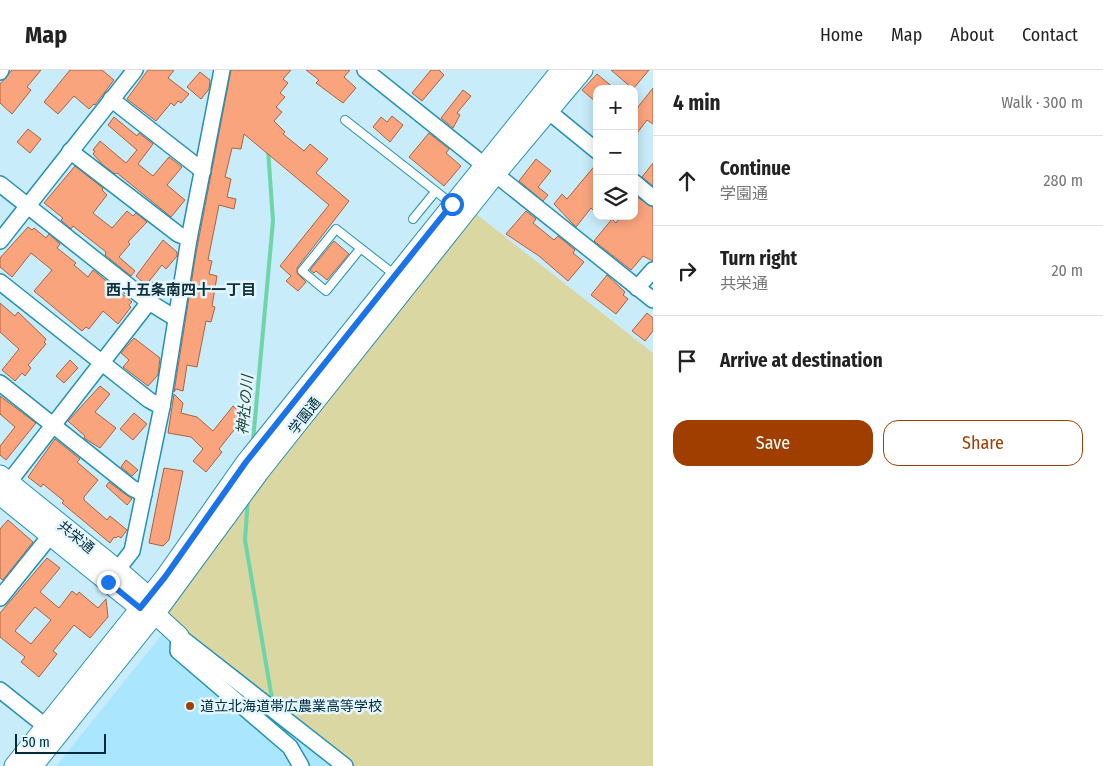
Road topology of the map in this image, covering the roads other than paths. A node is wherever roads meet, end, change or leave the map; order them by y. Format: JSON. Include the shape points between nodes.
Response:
{"nodes":[{"id":1,"x":135,"y":70,"type":"edge"},
{"id":2,"x":222,"y":70,"type":"edge"},
{"id":3,"x":365,"y":70,"type":"edge"},
{"id":4,"x":562,"y":70,"type":"edge"},
{"id":5,"x":583,"y":70,"type":"edge"},
{"id":6,"x":111,"y":99,"type":"junction"},
{"id":7,"x":548,"y":111,"type":"junction"},
{"id":8,"x":345,"y":120,"type":"dead end"},
{"id":9,"x":593,"y":148,"type":"edge"},
{"id":10,"x":70,"y":151,"type":"junction"},
{"id":11,"x":203,"y":171,"type":"junction"},
{"id":12,"x":489,"y":171,"type":"junction"},
{"id":13,"x":0,"y":184,"type":"edge"},
{"id":14,"x":638,"y":185,"type":"edge"},
{"id":15,"x":435,"y":192,"type":"junction"},
{"id":16,"x":653,"y":198,"type":"edge"},
{"id":17,"x":452,"y":204,"type":"junction"},
{"id":18,"x":27,"y":206,"type":"junction"},
{"id":19,"x":413,"y":219,"type":"dead end"},
{"id":20,"x":189,"y":239,"type":"junction"},
{"id":21,"x":0,"y":241,"type":"edge"},
{"id":22,"x":360,"y":249,"type":"junction"},
{"id":23,"x":653,"y":270,"type":"edge"},
{"id":24,"x":395,"y":275,"type":"junction"},
{"id":25,"x":0,"y":282,"type":"edge"},
{"id":26,"x":638,"y":288,"type":"junction"},
{"id":27,"x":653,"y":300,"type":"edge"},
{"id":28,"x":149,"y":302,"type":"junction"},
{"id":29,"x":176,"y":318,"type":"junction"},
{"id":30,"x":102,"y":362,"type":"junction"},
{"id":31,"x":0,"y":383,"type":"edge"},
{"id":32,"x":162,"y":407,"type":"junction"},
{"id":33,"x":53,"y":425,"type":"junction"},
{"id":34,"x":2,"y":487,"type":"edge"},
{"id":35,"x":144,"y":494,"type":"junction"},
{"id":36,"x":50,"y":536,"type":"junction"},
{"id":37,"x":113,"y":576,"type":"junction"},
{"id":38,"x":0,"y":598,"type":"edge"},
{"id":39,"x":148,"y":606,"type":"junction"},
{"id":40,"x":179,"y":636,"type":"junction"},
{"id":41,"x":0,"y":690,"type":"edge"},
{"id":42,"x":52,"y":731,"type":"junction"},
{"id":43,"x":14,"y":766,"type":"edge"},
{"id":44,"x":33,"y":766,"type":"edge"},
{"id":45,"x":301,"y":766,"type":"edge"},
{"id":46,"x":345,"y":766,"type":"edge"}],
"edges":[{"from":1,"to":6,"type":"street"},
{"from":2,"to":11,"type":"street"},
{"from":3,"to":12,"type":"street"},
{"from":4,"to":12,"type":"street","name":"学園通"},
{"from":5,"to":7,"type":"street","name":"学園通"},
{"from":6,"to":10,"type":"street"},
{"from":6,"to":11,"type":"street"},
{"from":7,"to":9,"type":"street"},
{"from":7,"to":12,"type":"street","name":"学園通"},
{"from":8,"to":15,"type":"lane"},
{"from":10,"to":18,"type":"street"},
{"from":10,"to":20,"type":"street","via":[[178,234]]},
{"from":11,"to":20,"type":"street"},
{"from":12,"to":17,"type":"street","name":"学園通"},
{"from":12,"to":26,"type":"street"},
{"from":12,"to":39,"type":"street","name":"学園通","via":[[260,471]]},
{"from":13,"to":18,"type":"street"},
{"from":14,"to":16,"type":"street"},
{"from":15,"to":17,"type":"lane"},
{"from":15,"to":19,"type":"lane"},
{"from":17,"to":24,"type":"street","name":"学園通"},
{"from":18,"to":21,"type":"street"},
{"from":18,"to":28,"type":"street"},
{"from":20,"to":29,"type":"street"},
{"from":22,"to":22,"type":"lane","via":[[326,291],[302,271],[336,229]]},
{"from":22,"to":24,"type":"lane"},
{"from":23,"to":26,"type":"street"},
{"from":24,"to":39,"type":"street","name":"学園通","via":[[246,462]]},
{"from":25,"to":30,"type":"street"},
{"from":26,"to":27,"type":"street"},
{"from":28,"to":29,"type":"street"},
{"from":28,"to":30,"type":"street"},
{"from":29,"to":32,"type":"street"},
{"from":30,"to":32,"type":"street"},
{"from":30,"to":33,"type":"street"},
{"from":31,"to":33,"type":"street"},
{"from":32,"to":35,"type":"street"},
{"from":33,"to":34,"type":"street"},
{"from":33,"to":35,"type":"street"},
{"from":34,"to":36,"type":"street","name":"共栄通"},
{"from":34,"to":37,"type":"street","name":"共栄通"},
{"from":35,"to":37,"type":"street","via":[[132,551]]},
{"from":36,"to":37,"type":"street","name":"共栄通"},
{"from":36,"to":38,"type":"street"},
{"from":37,"to":39,"type":"street","name":"共栄通"},
{"from":39,"to":40,"type":"street","name":"共栄通"},
{"from":39,"to":42,"type":"street","name":"学園通"},
{"from":40,"to":45,"type":"street","via":[[178,651],[290,747]]},
{"from":40,"to":46,"type":"street"},
{"from":41,"to":42,"type":"street"},
{"from":42,"to":43,"type":"street","name":"学園通"},
{"from":42,"to":44,"type":"street","name":"学園通"}]}
